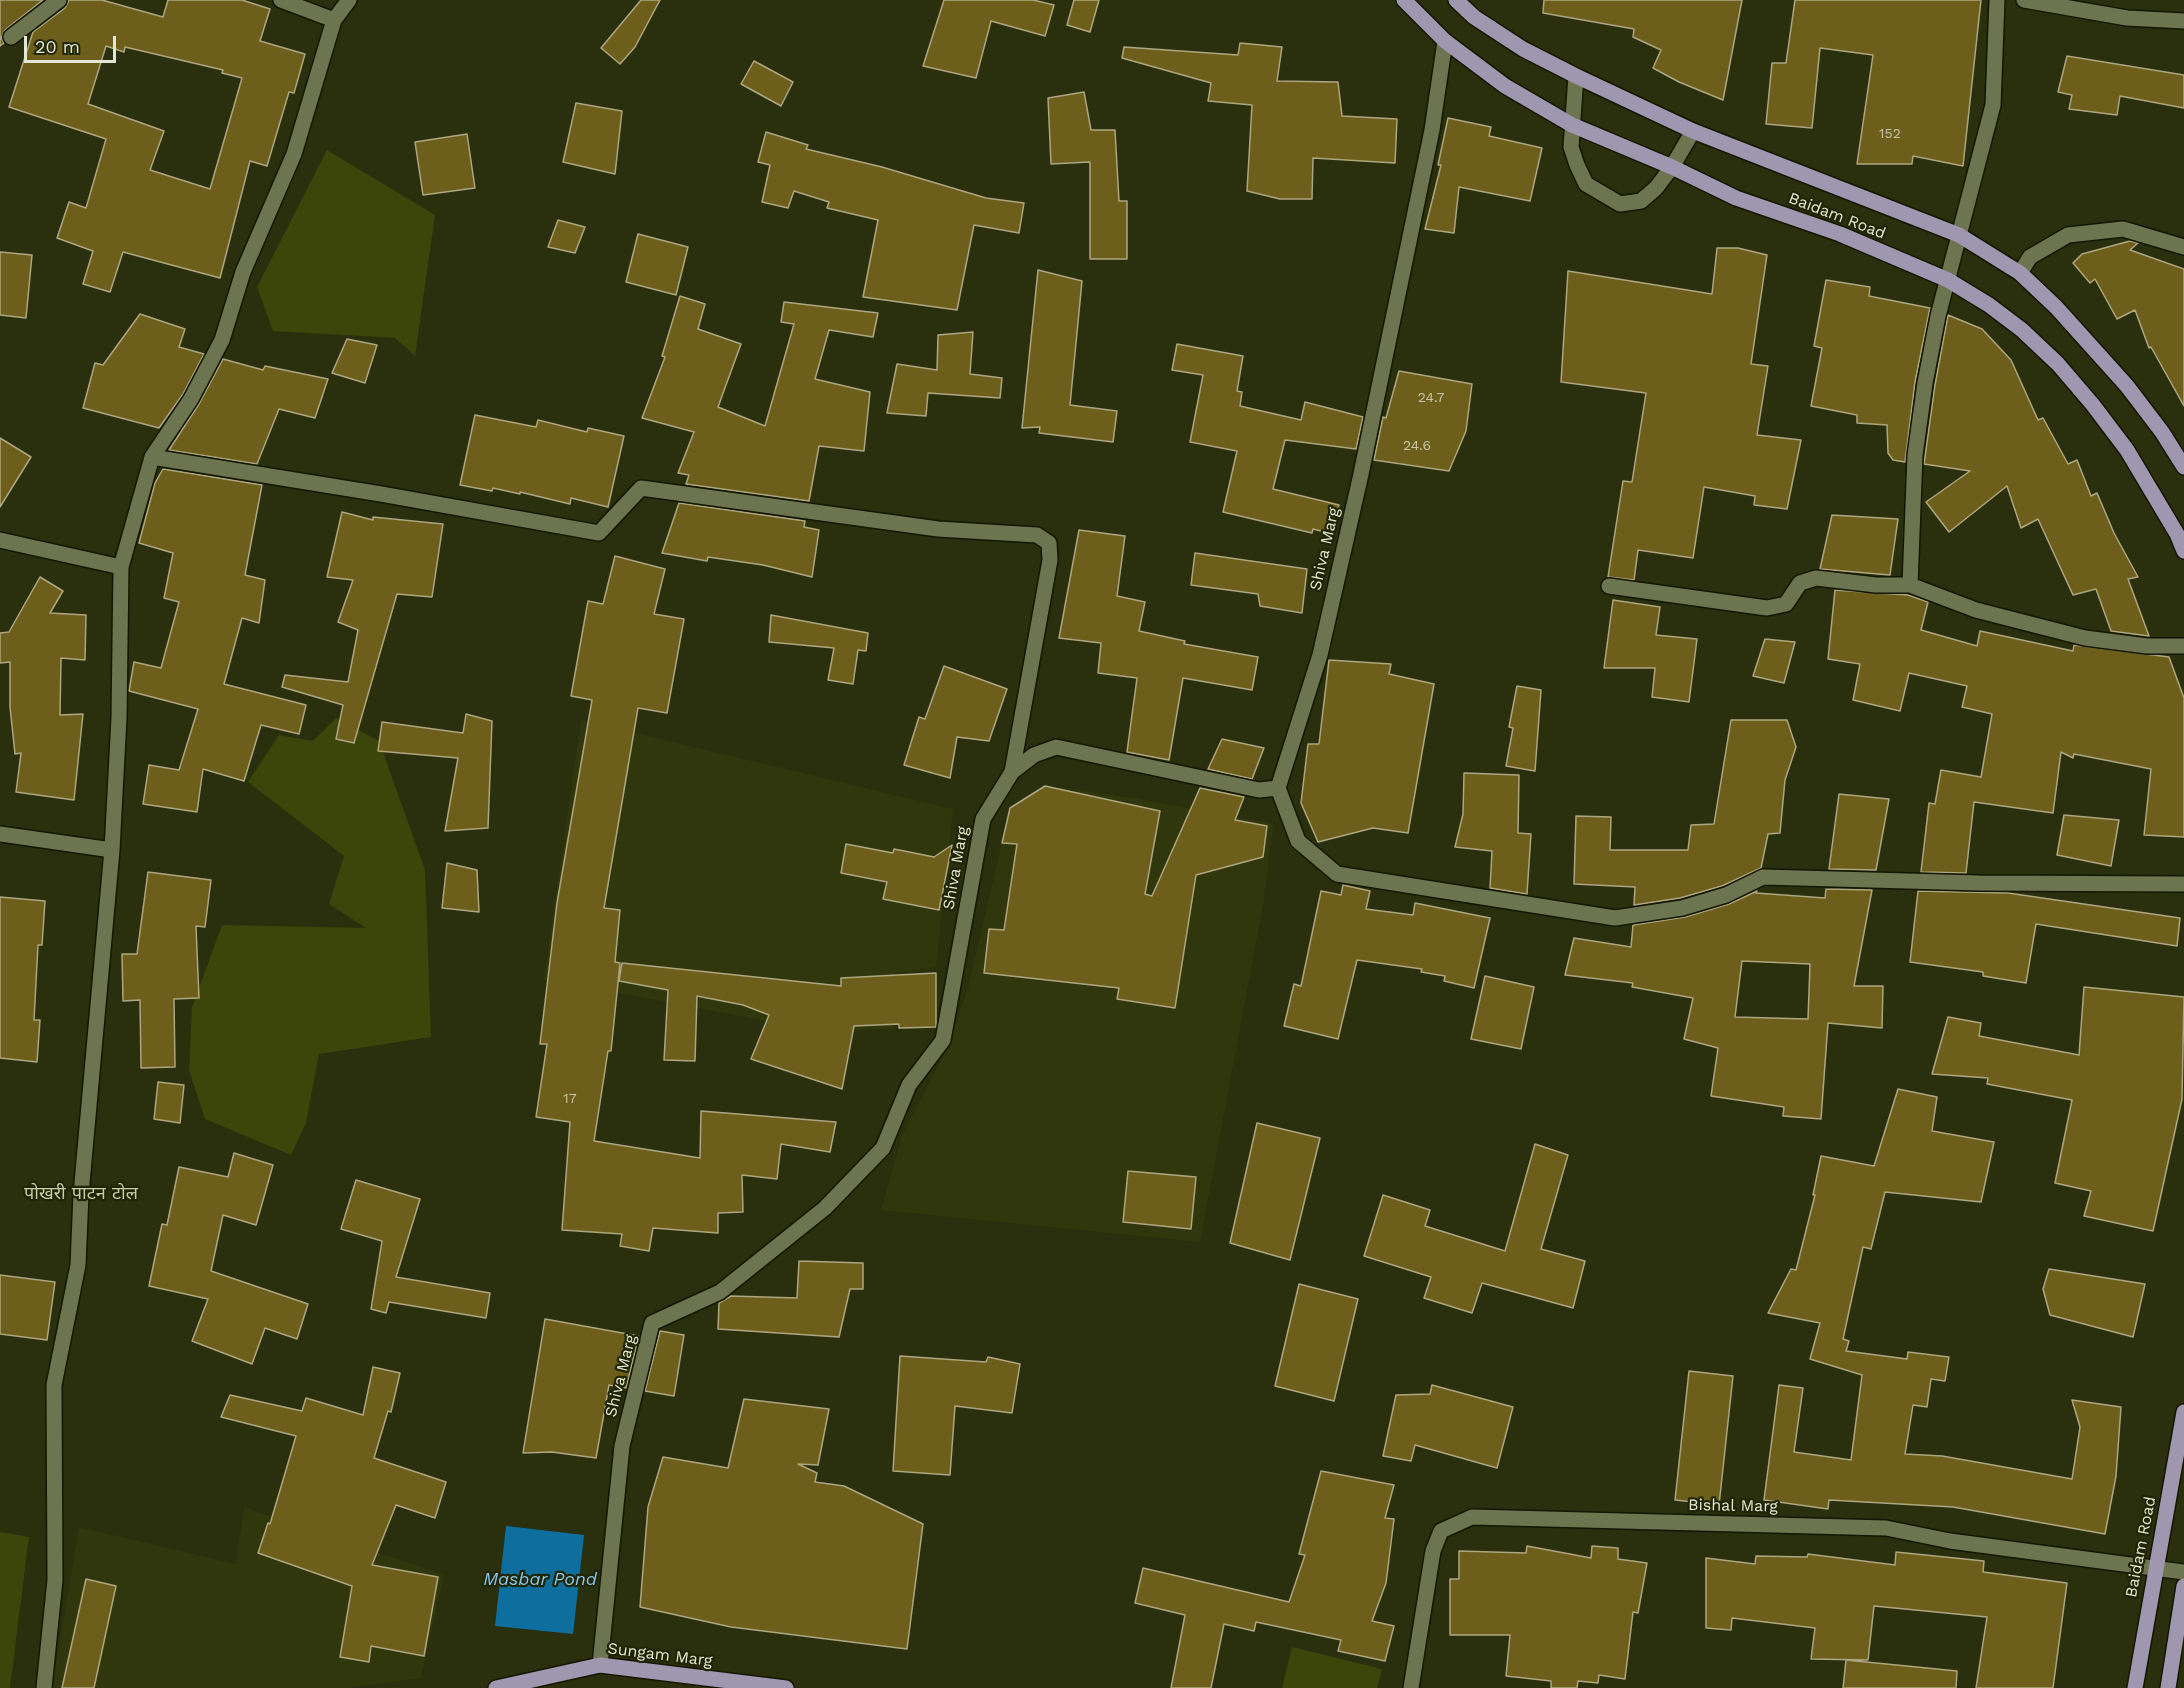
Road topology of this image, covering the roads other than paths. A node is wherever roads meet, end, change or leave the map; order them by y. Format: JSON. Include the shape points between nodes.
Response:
{"nodes":[{"id":1,"x":59,"y":0,"type":"edge"},
{"id":2,"x":280,"y":0,"type":"edge"},
{"id":3,"x":349,"y":0,"type":"edge"},
{"id":4,"x":1404,"y":0,"type":"edge"},
{"id":5,"x":1456,"y":0,"type":"edge"},
{"id":6,"x":1997,"y":0,"type":"edge"},
{"id":7,"x":2024,"y":0,"type":"edge"},
{"id":8,"x":334,"y":20,"type":"junction"},
{"id":9,"x":2184,"y":21,"type":"edge"},
{"id":10,"x":10,"y":37,"type":"dead end"},
{"id":11,"x":1444,"y":41,"type":"junction"},
{"id":12,"x":1576,"y":76,"type":"junction"},
{"id":13,"x":1572,"y":125,"type":"junction"},
{"id":14,"x":1693,"y":131,"type":"junction"},
{"id":15,"x":1672,"y":167,"type":"junction"},
{"id":16,"x":1959,"y":235,"type":"junction"},
{"id":17,"x":2184,"y":248,"type":"edge"},
{"id":18,"x":2020,"y":273,"type":"junction"},
{"id":19,"x":1948,"y":280,"type":"junction"},
{"id":20,"x":152,"y":457,"type":"junction"},
{"id":21,"x":2184,"y":467,"type":"edge"},
{"id":22,"x":0,"y":540,"type":"edge"},
{"id":23,"x":2184,"y":551,"type":"edge"},
{"id":24,"x":121,"y":567,"type":"junction"},
{"id":25,"x":1910,"y":585,"type":"junction"},
{"id":26,"x":1609,"y":586,"type":"dead end"},
{"id":27,"x":2184,"y":646,"type":"edge"},
{"id":28,"x":1012,"y":772,"type":"junction"},
{"id":29,"x":1278,"y":788,"type":"junction"},
{"id":30,"x":0,"y":834,"type":"edge"},
{"id":31,"x":112,"y":850,"type":"junction"},
{"id":32,"x":2184,"y":884,"type":"edge"},
{"id":33,"x":2184,"y":1412,"type":"edge"},
{"id":34,"x":2154,"y":1568,"type":"junction"},
{"id":35,"x":2184,"y":1572,"type":"edge"},
{"id":36,"x":2184,"y":1586,"type":"edge"},
{"id":37,"x":600,"y":1665,"type":"junction"},
{"id":38,"x":44,"y":1688,"type":"edge"},
{"id":39,"x":496,"y":1688,"type":"edge"},
{"id":40,"x":786,"y":1688,"type":"edge"},
{"id":41,"x":1411,"y":1688,"type":"edge"},
{"id":42,"x":2135,"y":1688,"type":"edge"},
{"id":43,"x":2168,"y":1688,"type":"edge"}],
"edges":[{"from":1,"to":10,"type":"street"},
{"from":2,"to":8,"type":"street"},
{"from":3,"to":8,"type":"street"},
{"from":4,"to":11,"type":"main road","name":"Baidam Road"},
{"from":5,"to":12,"type":"main road","name":"Baidam Road","via":[[1474,17],[1523,49]]},
{"from":6,"to":16,"type":"street","via":[[1993,105]]},
{"from":7,"to":9,"type":"street","via":[[2127,18]]},
{"from":8,"to":20,"type":"street","via":[[294,154],[243,272],[222,340]]},
{"from":11,"to":13,"type":"main road","name":"Baidam Road","via":[[1505,86]]},
{"from":11,"to":29,"type":"street","name":"Shiva Marg","via":[[1432,130],[1361,474],[1320,655]]},
{"from":12,"to":13,"type":"street"},
{"from":12,"to":14,"type":"main road","name":"Baidam Road"},
{"from":13,"to":15,"type":"main road","name":"Baidam Road"},
{"from":13,"to":15,"type":"street","via":[[1571,147],[1586,184],[1620,204],[1641,201]]},
{"from":14,"to":15,"type":"street"},
{"from":14,"to":16,"type":"main road","name":"Baidam Road"},
{"from":15,"to":19,"type":"main road","name":"Baidam Road","via":[[1736,198],[1840,234]]},
{"from":16,"to":18,"type":"main road","name":"Baidam Road"},
{"from":16,"to":19,"type":"street"},
{"from":17,"to":18,"type":"street","via":[[2123,229],[2068,235],[2030,257]]},
{"from":18,"to":21,"type":"main road","name":"Baidam Road","via":[[2127,386]]},
{"from":19,"to":23,"type":"main road","name":"Baidam Road","via":[[2014,324],[2058,364],[2127,450]]},
{"from":19,"to":25,"type":"street","via":[[1927,372],[1917,443]]},
{"from":20,"to":24,"type":"street"},
{"from":20,"to":28,"type":"street","via":[[599,534],[641,488],[938,528],[1037,535],[1049,543],[1050,560]]},
{"from":22,"to":24,"type":"street"},
{"from":24,"to":31,"type":"street"},
{"from":25,"to":26,"type":"street","via":[[1816,578],[1800,583],[1786,604],[1767,608]]},
{"from":25,"to":27,"type":"street","via":[[1976,610],[2085,638]]},
{"from":28,"to":29,"type":"street","name":"Shiva Marg","via":[[1034,755],[1056,747],[1259,790]]},
{"from":28,"to":37,"type":"street","name":"Shiva Marg","via":[[983,819],[943,1040],[909,1085],[884,1148],[825,1208],[720,1292],[652,1323],[622,1446]]},
{"from":29,"to":32,"type":"street","via":[[1298,841],[1337,874],[1615,918],[1682,908],[1726,895],[1764,877]]},
{"from":30,"to":31,"type":"street"},
{"from":31,"to":38,"type":"street","via":[[78,1265],[54,1385],[55,1580]]},
{"from":33,"to":34,"type":"main road","name":"Baidam Road"},
{"from":34,"to":35,"type":"street","name":"Bishal Marg"},
{"from":34,"to":41,"type":"street","name":"Bishal Marg","via":[[1950,1541],[1886,1528],[1472,1517],[1441,1531],[1433,1551]]},
{"from":34,"to":42,"type":"main road","name":"Baidam Road"},
{"from":36,"to":43,"type":"main road"},
{"from":37,"to":39,"type":"main road","name":"Sungam Marg"},
{"from":37,"to":40,"type":"main road","name":"Sungam Marg"}]}
